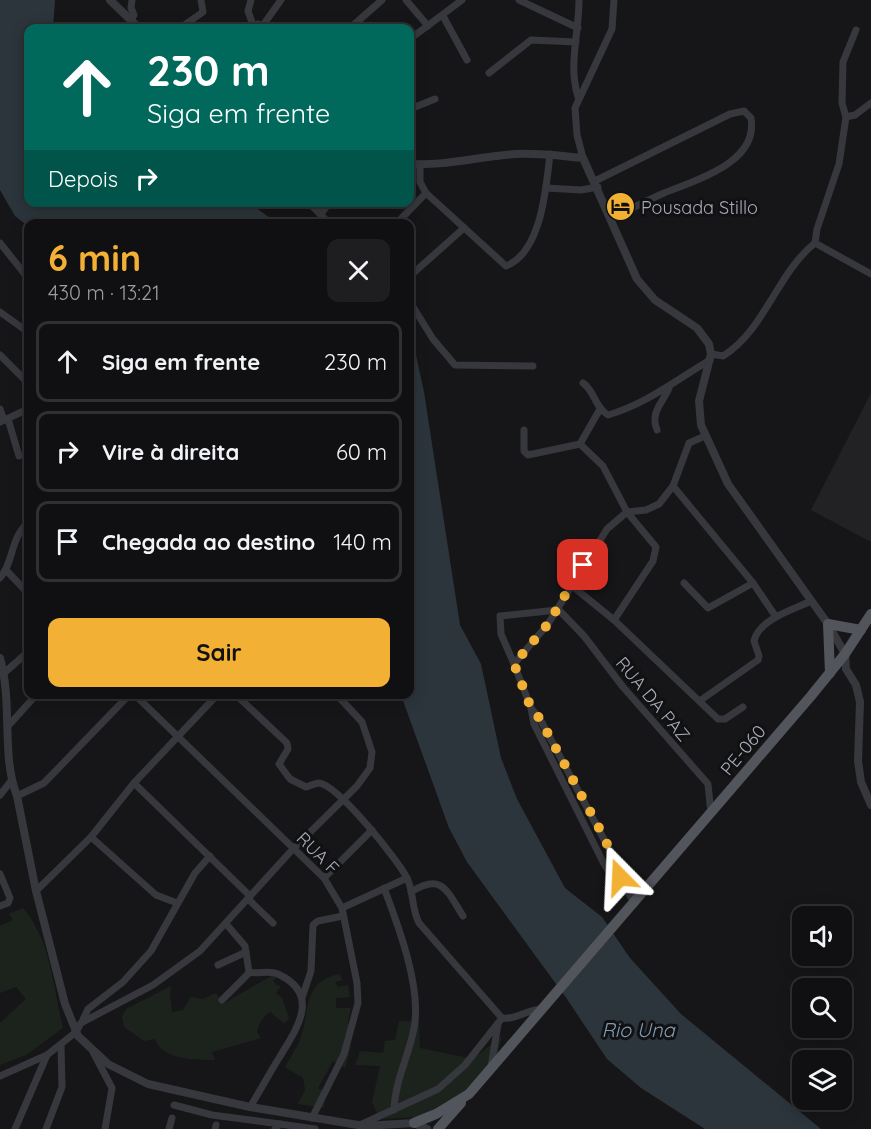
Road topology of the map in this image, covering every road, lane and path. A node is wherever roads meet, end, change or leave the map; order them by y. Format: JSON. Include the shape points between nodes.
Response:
{"nodes":[{"id":1,"x":110,"y":0,"type":"edge"},
{"id":2,"x":201,"y":0,"type":"edge"},
{"id":3,"x":251,"y":0,"type":"edge"},
{"id":4,"x":281,"y":0,"type":"edge"},
{"id":5,"x":382,"y":0,"type":"edge"},
{"id":6,"x":406,"y":0,"type":"edge"},
{"id":7,"x":462,"y":0,"type":"edge"},
{"id":8,"x":519,"y":0,"type":"edge"},
{"id":9,"x":579,"y":0,"type":"edge"},
{"id":10,"x":614,"y":0,"type":"edge"},
{"id":11,"x":130,"y":1,"type":"edge"},
{"id":12,"x":443,"y":16,"type":"junction"},
{"id":13,"x":128,"y":17,"type":"junction"},
{"id":14,"x":135,"y":24,"type":"edge"},
{"id":15,"x":186,"y":24,"type":"edge"},
{"id":16,"x":258,"y":24,"type":"edge"},
{"id":17,"x":261,"y":24,"type":"edge"},
{"id":18,"x":355,"y":24,"type":"edge"},
{"id":19,"x":428,"y":26,"type":"junction"},
{"id":20,"x":578,"y":28,"type":"junction"},
{"id":21,"x":856,"y":30,"type":"dead end"},
{"id":22,"x":414,"y":36,"type":"edge"},
{"id":23,"x":576,"y":42,"type":"junction"},
{"id":24,"x":467,"y":60,"type":"dead end"},
{"id":25,"x":489,"y":73,"type":"dead end"},
{"id":26,"x":578,"y":97,"type":"junction"},
{"id":27,"x":435,"y":99,"type":"dead end"},
{"id":28,"x":871,"y":103,"type":"edge"},
{"id":29,"x":414,"y":107,"type":"edge"},
{"id":30,"x":846,"y":117,"type":"junction"},
{"id":31,"x":550,"y":154,"type":"junction"},
{"id":32,"x":583,"y":159,"type":"junction"},
{"id":33,"x":414,"y":164,"type":"edge"},
{"id":34,"x":420,"y":164,"type":"junction"},
{"id":35,"x":596,"y":184,"type":"junction"},
{"id":36,"x":546,"y":188,"type":"junction"},
{"id":37,"x":426,"y":193,"type":"junction"},
{"id":38,"x":414,"y":205,"type":"edge"},
{"id":39,"x":313,"y":207,"type":"edge"},
{"id":40,"x":326,"y":207,"type":"edge"},
{"id":41,"x":412,"y":207,"type":"edge"},
{"id":42,"x":321,"y":214,"type":"junction"},
{"id":43,"x":326,"y":219,"type":"edge"},
{"id":44,"x":401,"y":219,"type":"edge"},
{"id":45,"x":610,"y":219,"type":"junction"},
{"id":46,"x":464,"y":228,"type":"junction"},
{"id":47,"x":815,"y":243,"type":"junction"},
{"id":48,"x":2,"y":247,"type":"edge"},
{"id":49,"x":414,"y":272,"type":"edge"},
{"id":50,"x":24,"y":273,"type":"edge"},
{"id":51,"x":871,"y":274,"type":"edge"},
{"id":52,"x":414,"y":308,"type":"edge"},
{"id":53,"x":0,"y":312,"type":"edge"},
{"id":54,"x":24,"y":329,"type":"edge"},
{"id":55,"x":0,"y":355,"type":"edge"},
{"id":56,"x":711,"y":357,"type":"junction"},
{"id":57,"x":533,"y":366,"type":"dead end"},
{"id":58,"x":24,"y":379,"type":"edge"},
{"id":59,"x":583,"y":383,"type":"dead end"},
{"id":60,"x":669,"y":388,"type":"junction"},
{"id":61,"x":0,"y":409,"type":"edge"},
{"id":62,"x":600,"y":409,"type":"junction"},
{"id":63,"x":24,"y":411,"type":"edge"},
{"id":64,"x":4,"y":420,"type":"edge"},
{"id":65,"x":524,"y":430,"type":"dead end"},
{"id":66,"x":657,"y":430,"type":"dead end"},
{"id":67,"x":705,"y":436,"type":"junction"},
{"id":68,"x":580,"y":444,"type":"junction"},
{"id":69,"x":19,"y":456,"type":"dead end"},
{"id":70,"x":673,"y":486,"type":"junction"},
{"id":71,"x":627,"y":512,"type":"junction"},
{"id":72,"x":24,"y":528,"type":"edge"},
{"id":73,"x":6,"y":570,"type":"junction"},
{"id":74,"x":0,"y":578,"type":"edge"},
{"id":75,"x":684,"y":583,"type":"dead end"},
{"id":76,"x":753,"y":583,"type":"junction"},
{"id":77,"x":571,"y":585,"type":"junction"},
{"id":78,"x":24,"y":589,"type":"dead end"},
{"id":79,"x":811,"y":601,"type":"junction"},
{"id":80,"x":557,"y":610,"type":"junction"},
{"id":81,"x":871,"y":614,"type":"edge"},
{"id":82,"x":776,"y":618,"type":"junction"},
{"id":83,"x":614,"y":620,"type":"junction"},
{"id":84,"x":828,"y":624,"type":"junction"},
{"id":85,"x":861,"y":630,"type":"junction"},
{"id":86,"x":845,"y":654,"type":"junction"},
{"id":87,"x":24,"y":656,"type":"edge"},
{"id":88,"x":0,"y":658,"type":"edge"},
{"id":89,"x":514,"y":664,"type":"junction"},
{"id":90,"x":4,"y":673,"type":"junction"},
{"id":91,"x":830,"y":673,"type":"junction"},
{"id":92,"x":32,"y":699,"type":"edge"},
{"id":93,"x":124,"y":699,"type":"edge"},
{"id":94,"x":139,"y":699,"type":"edge"},
{"id":95,"x":213,"y":699,"type":"edge"},
{"id":96,"x":240,"y":699,"type":"edge"},
{"id":97,"x":341,"y":699,"type":"edge"},
{"id":98,"x":701,"y":700,"type":"junction"},
{"id":99,"x":4,"y":702,"type":"edge"},
{"id":100,"x":743,"y":707,"type":"dead end"},
{"id":101,"x":531,"y":708,"type":"junction"},
{"id":102,"x":6,"y":723,"type":"edge"},
{"id":103,"x":177,"y":736,"type":"junction"},
{"id":104,"x":11,"y":781,"type":"junction"},
{"id":105,"x":134,"y":783,"type":"junction"},
{"id":106,"x":1,"y":791,"type":"edge"},
{"id":107,"x":17,"y":796,"type":"junction"},
{"id":108,"x":343,"y":801,"type":"junction"},
{"id":109,"x":871,"y":805,"type":"edge"},
{"id":110,"x":711,"y":814,"type":"junction"},
{"id":111,"x":372,"y":830,"type":"junction"},
{"id":112,"x":91,"y":837,"type":"junction"},
{"id":113,"x":293,"y":849,"type":"junction"},
{"id":114,"x":210,"y":856,"type":"junction"},
{"id":115,"x":0,"y":874,"type":"edge"},
{"id":116,"x":324,"y":878,"type":"junction"},
{"id":117,"x":407,"y":878,"type":"junction"},
{"id":118,"x":619,"y":879,"type":"junction"},
{"id":119,"x":384,"y":888,"type":"junction"},
{"id":120,"x":36,"y":891,"type":"junction"},
{"id":121,"x":411,"y":892,"type":"junction"},
{"id":122,"x":249,"y":897,"type":"junction"},
{"id":123,"x":177,"y":903,"type":"junction"},
{"id":124,"x":635,"y":903,"type":"junction"},
{"id":125,"x":0,"y":906,"type":"edge"},
{"id":126,"x":342,"y":912,"type":"junction"},
{"id":127,"x":462,"y":916,"type":"dead end"},
{"id":128,"x":273,"y":923,"type":"dead end"},
{"id":129,"x":227,"y":924,"type":"junction"},
{"id":130,"x":246,"y":952,"type":"junction"},
{"id":131,"x":218,"y":965,"type":"dead end"},
{"id":132,"x":250,"y":972,"type":"junction"},
{"id":133,"x":222,"y":1000,"type":"dead end"},
{"id":134,"x":303,"y":1002,"type":"junction"},
{"id":135,"x":544,"y":1008,"type":"junction"},
{"id":136,"x":500,"y":1020,"type":"junction"},
{"id":137,"x":81,"y":1023,"type":"junction"},
{"id":138,"x":76,"y":1032,"type":"junction"},
{"id":139,"x":61,"y":1045,"type":"junction"},
{"id":140,"x":93,"y":1052,"type":"junction"},
{"id":141,"x":47,"y":1055,"type":"junction"},
{"id":142,"x":490,"y":1069,"type":"junction"},
{"id":143,"x":0,"y":1076,"type":"edge"},
{"id":144,"x":469,"y":1094,"type":"junction"},
{"id":145,"x":174,"y":1104,"type":"dead end"},
{"id":146,"x":250,"y":1107,"type":"junction"},
{"id":147,"x":394,"y":1110,"type":"junction"},
{"id":148,"x":172,"y":1118,"type":"dead end"},
{"id":149,"x":312,"y":1118,"type":"junction"},
{"id":150,"x":414,"y":1122,"type":"junction"},
{"id":151,"x":278,"y":1126,"type":"edge"},
{"id":152,"x":340,"y":1126,"type":"edge"},
{"id":153,"x":365,"y":1127,"type":"edge"},
{"id":154,"x":15,"y":1129,"type":"edge"},
{"id":155,"x":46,"y":1129,"type":"edge"},
{"id":156,"x":105,"y":1129,"type":"edge"},
{"id":157,"x":169,"y":1129,"type":"edge"},
{"id":158,"x":315,"y":1129,"type":"edge"},
{"id":159,"x":427,"y":1129,"type":"edge"},
{"id":160,"x":438,"y":1129,"type":"edge"}],
"edges":[{"from":1,"to":13,"type":"street"},
{"from":2,"to":15,"type":"street","via":[[203,12]]},
{"from":3,"to":16,"type":"street","via":[[248,7]]},
{"from":4,"to":17,"type":"street"},
{"from":5,"to":18,"type":"street"},
{"from":6,"to":19,"type":"street"},
{"from":7,"to":12,"type":"street"},
{"from":8,"to":20,"type":"street"},
{"from":9,"to":20,"type":"street"},
{"from":10,"to":26,"type":"street","via":[[612,29]]},
{"from":11,"to":13,"type":"street","via":[[134,12]]},
{"from":12,"to":19,"type":"street"},
{"from":12,"to":24,"type":"street"},
{"from":13,"to":14,"type":"street"},
{"from":19,"to":22,"type":"street"},
{"from":20,"to":23,"type":"street"},
{"from":21,"to":30,"type":"street","via":[[843,62],[842,103]]},
{"from":23,"to":25,"type":"street","via":[[531,40]]},
{"from":23,"to":26,"type":"street","via":[[573,79]]},
{"from":26,"to":32,"type":"street","via":[[575,116]]},
{"from":27,"to":29,"type":"street"},
{"from":28,"to":30,"type":"street"},
{"from":30,"to":47,"type":"street","via":[[839,165]]},
{"from":31,"to":32,"type":"street"},
{"from":31,"to":34,"type":"street"},
{"from":31,"to":36,"type":"street"},
{"from":32,"to":35,"type":"street"},
{"from":33,"to":34,"type":"street"},
{"from":34,"to":37,"type":"street","via":[[420,182]]},
{"from":35,"to":36,"type":"street","via":[[581,190]]},
{"from":35,"to":45,"type":"street"},
{"from":35,"to":45,"type":"street","via":[[730,114],[744,111],[751,118],[747,141],[719,171]]},
{"from":36,"to":46,"type":"street","via":[[532,239],[510,265],[500,263]]},
{"from":37,"to":38,"type":"street"},
{"from":37,"to":46,"type":"street"},
{"from":39,"to":42,"type":"street"},
{"from":40,"to":42,"type":"street"},
{"from":41,"to":44,"type":"street"},
{"from":42,"to":43,"type":"street"},
{"from":45,"to":56,"type":"street","via":[[637,279],[655,300],[697,328],[709,344]]},
{"from":46,"to":49,"type":"street"},
{"from":47,"to":51,"type":"street"},
{"from":47,"to":56,"type":"street","via":[[800,257],[734,347],[723,356]]},
{"from":48,"to":50,"type":"street"},
{"from":52,"to":57,"type":"street","via":[[455,365]]},
{"from":53,"to":54,"type":"street"},
{"from":55,"to":58,"type":"street"},
{"from":56,"to":60,"type":"street"},
{"from":56,"to":67,"type":"street","via":[[699,401]]},
{"from":59,"to":62,"type":"street"},
{"from":60,"to":62,"type":"street","via":[[625,410],[608,415]]},
{"from":60,"to":66,"type":"street","via":[[652,418]]},
{"from":61,"to":64,"type":"street"},
{"from":62,"to":68,"type":"street"},
{"from":63,"to":64,"type":"street"},
{"from":64,"to":69,"type":"street"},
{"from":65,"to":68,"type":"street","via":[[524,451],[528,455]]},
{"from":67,"to":70,"type":"street","via":[[689,443]]},
{"from":67,"to":79,"type":"street","via":[[728,484]]},
{"from":68,"to":71,"type":"street","via":[[605,469]]},
{"from":70,"to":71,"type":"street","via":[[659,504]]},
{"from":70,"to":76,"type":"street"},
{"from":71,"to":77,"type":"street","via":[[607,529]]},
{"from":71,"to":83,"type":"street","via":[[651,538],[656,551]]},
{"from":72,"to":73,"type":"street","via":[[16,538]]},
{"from":73,"to":74,"type":"street"},
{"from":73,"to":78,"type":"street"},
{"from":75,"to":76,"type":"street","via":[[708,608]]},
{"from":76,"to":82,"type":"street"},
{"from":77,"to":80,"type":"street"},
{"from":77,"to":83,"type":"street"},
{"from":79,"to":82,"type":"street"},
{"from":79,"to":84,"type":"street"},
{"from":80,"to":89,"type":"street"},
{"from":80,"to":89,"type":"street","via":[[500,616],[501,634]]},
{"from":80,"to":110,"type":"street","name":"RUA DA PAZ","via":[[584,636],[708,784]]},
{"from":81,"to":85,"type":"main road","name":"PE-060","number":"PE-060"},
{"from":82,"to":98,"type":"street","via":[[756,634],[758,660]]},
{"from":83,"to":98,"type":"street","via":[[667,673]]},
{"from":84,"to":85,"type":"main road"},
{"from":84,"to":86,"type":"street"},
{"from":84,"to":91,"type":"main road"},
{"from":85,"to":86,"type":"main road","name":"PE-060","number":"PE-060"},
{"from":86,"to":91,"type":"main road","name":"PE-060","number":"PE-060"},
{"from":86,"to":109,"type":"street","via":[[846,669],[860,702],[858,761],[861,782]]},
{"from":87,"to":90,"type":"street"},
{"from":88,"to":90,"type":"street"},
{"from":89,"to":101,"type":"street"},
{"from":90,"to":99,"type":"street"},
{"from":91,"to":110,"type":"main road","name":"PE-060","number":"PE-060"},
{"from":92,"to":102,"type":"street"},
{"from":93,"to":107,"type":"street","via":[[44,783]]},
{"from":94,"to":103,"type":"street","name":"RUA F"},
{"from":95,"to":103,"type":"street"},
{"from":96,"to":108,"type":"street","via":[[287,743],[288,749],[279,764],[284,774],[306,787],[321,784]]},
{"from":97,"to":108,"type":"street","via":[[359,718],[372,752],[372,765]]},
{"from":98,"to":100,"type":"street","via":[[720,720]]},
{"from":99,"to":102,"type":"street"},
{"from":101,"to":118,"type":"street","via":[[605,839],[620,872]]},
{"from":101,"to":118,"type":"street","via":[[534,724],[599,854],[613,879]]},
{"from":102,"to":104,"type":"street"},
{"from":103,"to":105,"type":"street"},
{"from":103,"to":113,"type":"street","name":"RUA F"},
{"from":104,"to":106,"type":"street"},
{"from":104,"to":107,"type":"street"},
{"from":105,"to":112,"type":"street"},
{"from":105,"to":114,"type":"street"},
{"from":107,"to":120,"type":"street"},
{"from":108,"to":111,"type":"street"},
{"from":108,"to":113,"type":"street"},
{"from":110,"to":124,"type":"main road","name":"PE-060","number":"PE-060"},
{"from":111,"to":116,"type":"street"},
{"from":111,"to":117,"type":"street"},
{"from":112,"to":120,"type":"street"},
{"from":112,"to":123,"type":"street","via":[[156,895]]},
{"from":113,"to":116,"type":"street","name":"RUA F"},
{"from":113,"to":122,"type":"street"},
{"from":114,"to":122,"type":"street"},
{"from":114,"to":123,"type":"street"},
{"from":115,"to":125,"type":"street","via":[[10,896],[8,903]]},
{"from":116,"to":126,"type":"street","name":"RUA F"},
{"from":117,"to":119,"type":"street"},
{"from":117,"to":121,"type":"street"},
{"from":118,"to":124,"type":"street"},
{"from":119,"to":126,"type":"street"},
{"from":119,"to":147,"type":"street","via":[[402,937],[415,1014],[414,1030],[396,1085]]},
{"from":120,"to":138,"type":"street"},
{"from":121,"to":127,"type":"street","via":[[427,882],[436,882]]},
{"from":121,"to":136,"type":"street","via":[[412,909],[429,937]]},
{"from":122,"to":128,"type":"street"},
{"from":122,"to":129,"type":"street"},
{"from":123,"to":137,"type":"street","via":[[152,951],[123,982],[88,1009]]},
{"from":124,"to":135,"type":"main road","name":"PE-060"},
{"from":126,"to":134,"type":"street","via":[[313,926],[311,971]]},
{"from":126,"to":149,"type":"street","name":"RUA F","via":[[357,983],[356,1017],[344,1054]]},
{"from":129,"to":130,"type":"street"},
{"from":129,"to":137,"type":"street","via":[[195,956],[165,977]]},
{"from":130,"to":131,"type":"street"},
{"from":130,"to":132,"type":"street"},
{"from":132,"to":133,"type":"street"},
{"from":132,"to":134,"type":"street","via":[[277,973],[291,983]]},
{"from":134,"to":146,"type":"street","via":[[297,1030]]},
{"from":135,"to":136,"type":"street"},
{"from":135,"to":142,"type":"main road","name":"PE-060"},
{"from":136,"to":142,"type":"street"},
{"from":136,"to":147,"type":"street","via":[[465,1065],[438,1089]]},
{"from":137,"to":138,"type":"street"},
{"from":138,"to":139,"type":"street"},
{"from":138,"to":140,"type":"street"},
{"from":139,"to":141,"type":"street"},
{"from":139,"to":155,"type":"street","via":[[62,1087]]},
{"from":140,"to":146,"type":"street","via":[[119,1071],[148,1084]]},
{"from":140,"to":156,"type":"street","via":[[112,1088]]},
{"from":141,"to":143,"type":"street"},
{"from":141,"to":154,"type":"street"},
{"from":142,"to":144,"type":"main road","name":"PE-060"},
{"from":144,"to":150,"type":"main road"},
{"from":144,"to":160,"type":"main road","name":"PE-060"},
{"from":145,"to":151,"type":"street"},
{"from":146,"to":149,"type":"street"},
{"from":147,"to":153,"type":"street"},
{"from":148,"to":157,"type":"street"},
{"from":149,"to":152,"type":"street"},
{"from":150,"to":153,"type":"street"},
{"from":150,"to":159,"type":"street"},
{"from":151,"to":158,"type":"street"},
{"from":152,"to":153,"type":"street"}]}
